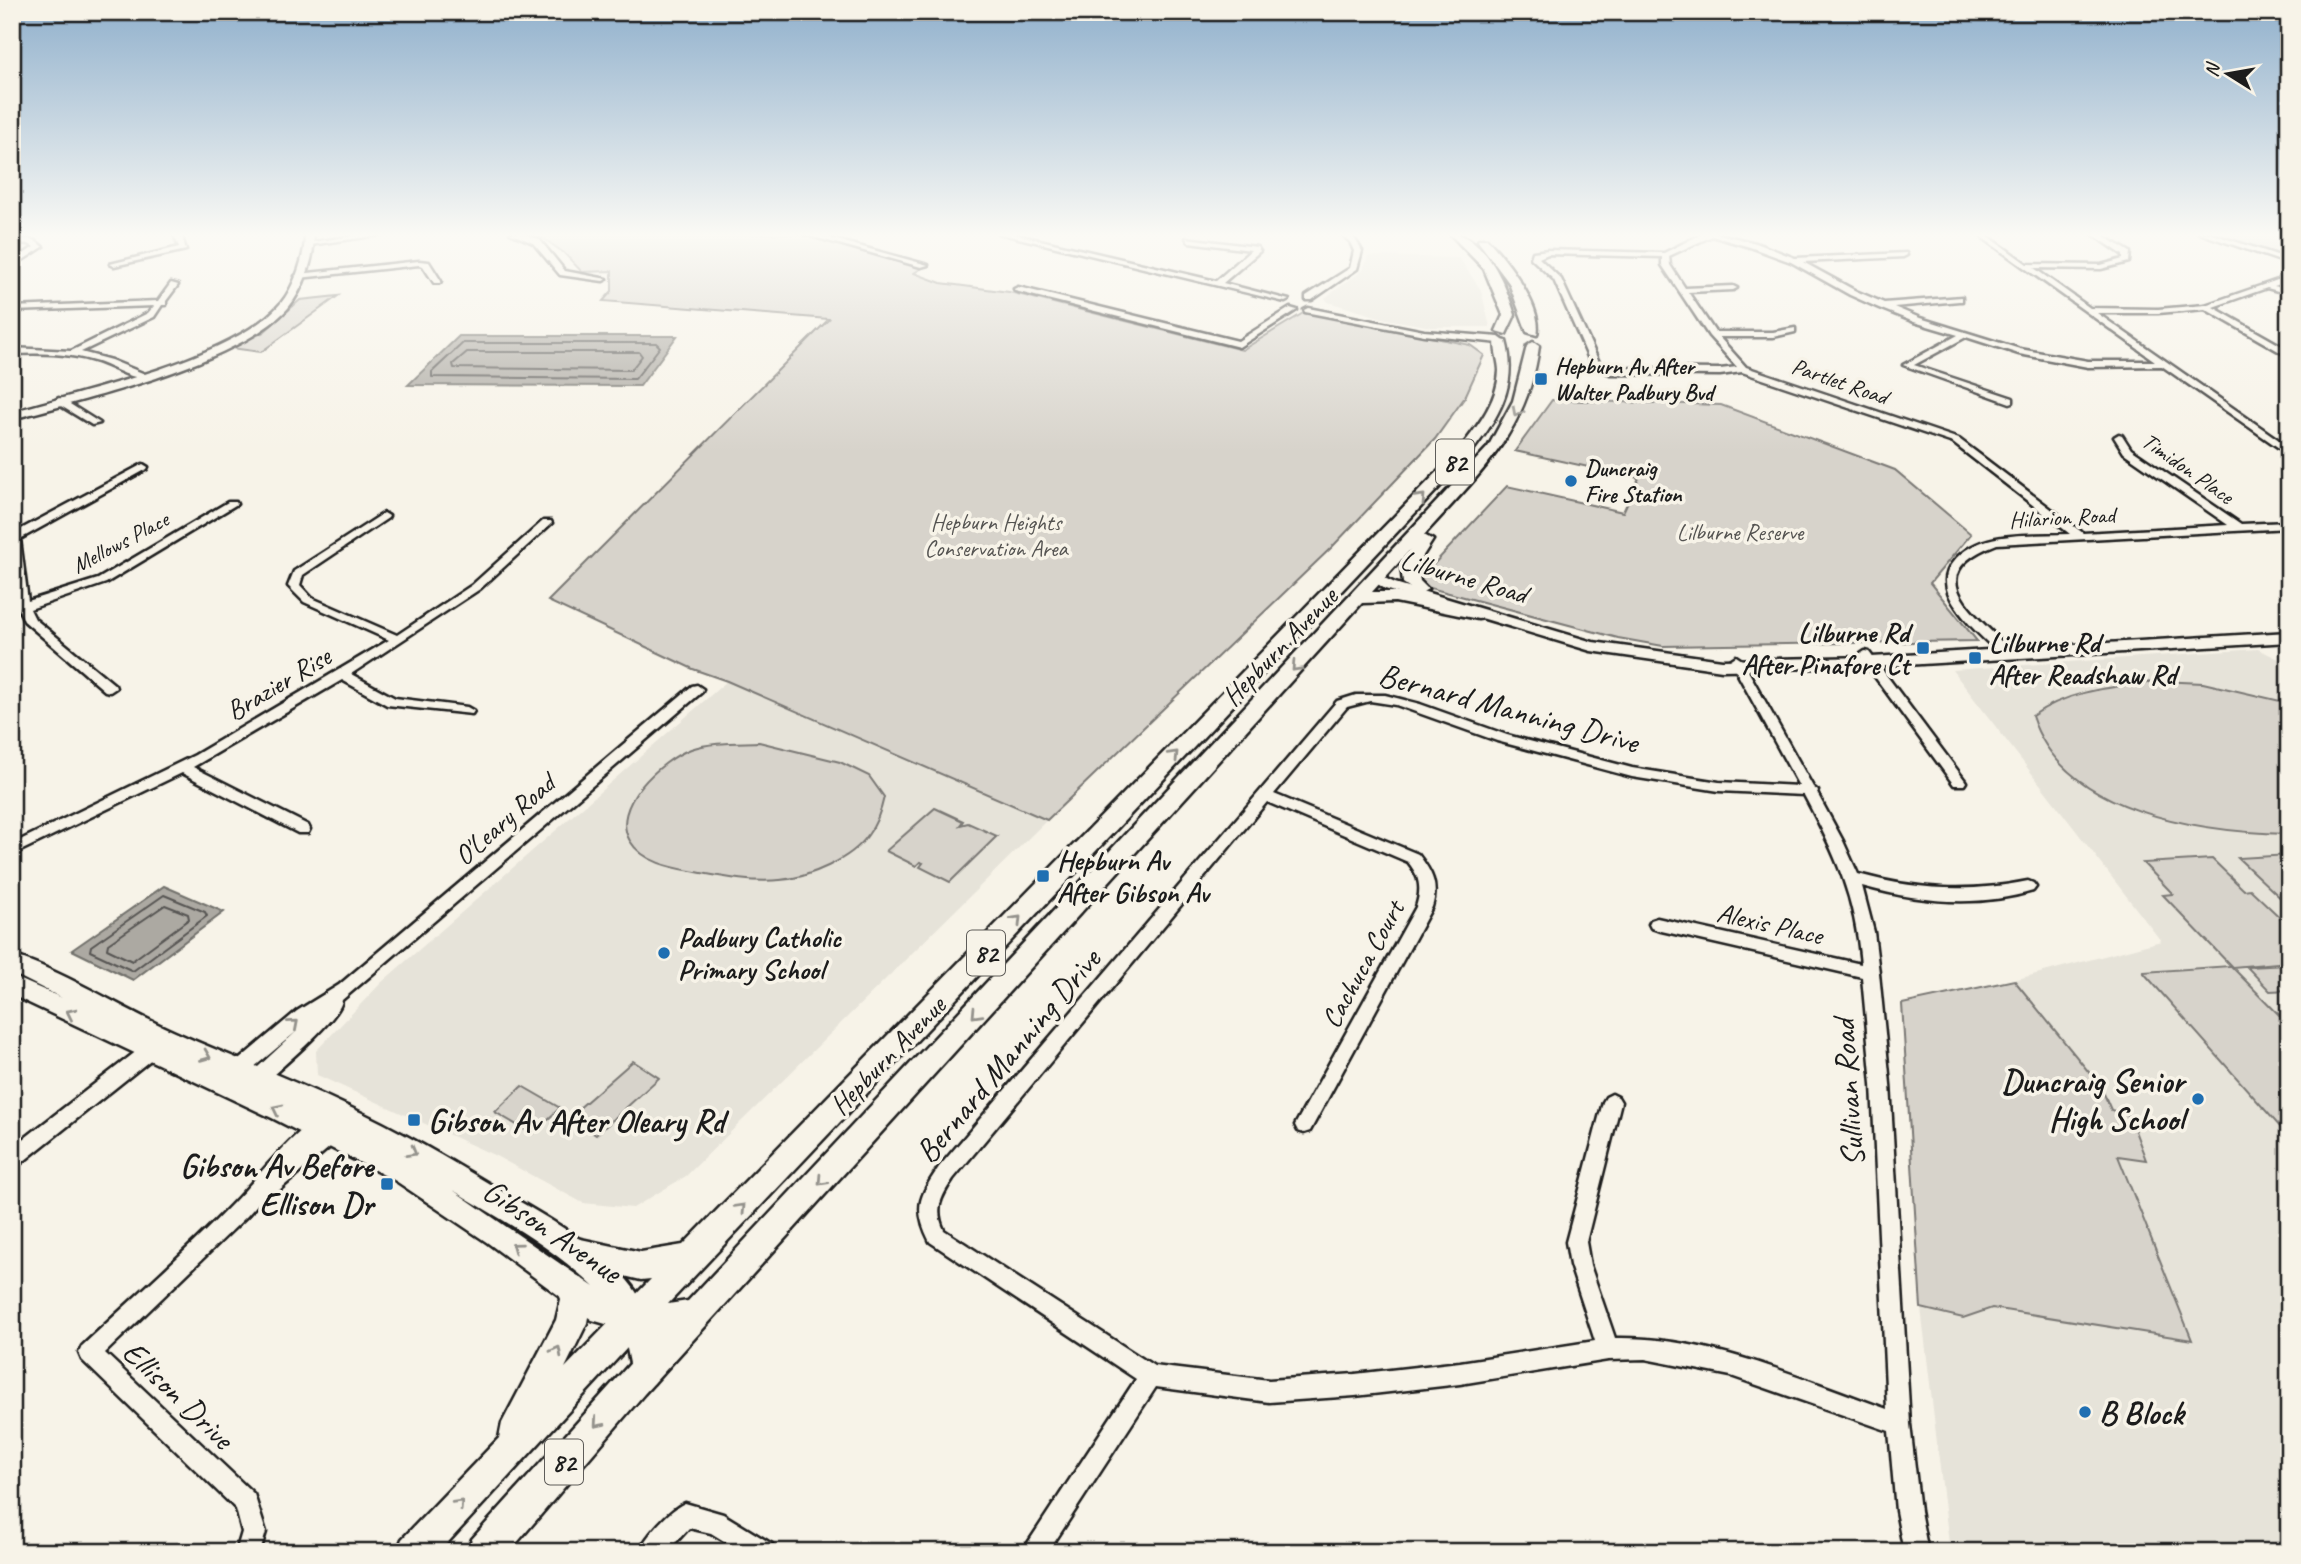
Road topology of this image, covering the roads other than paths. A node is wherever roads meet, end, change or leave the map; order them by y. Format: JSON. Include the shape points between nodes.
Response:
{"nodes":[{"id":1,"x":88,"y":306,"type":"edge"},
{"id":2,"x":159,"y":306,"type":"edge"},
{"id":3,"x":283,"y":306,"type":"edge"},
{"id":4,"x":1086,"y":306,"type":"edge"},
{"id":5,"x":1286,"y":306,"type":"edge"},
{"id":6,"x":1315,"y":306,"type":"edge"},
{"id":7,"x":1326,"y":306,"type":"edge"},
{"id":8,"x":1506,"y":306,"type":"edge"},
{"id":9,"x":1526,"y":306,"type":"edge"},
{"id":10,"x":1569,"y":306,"type":"edge"},
{"id":11,"x":1693,"y":306,"type":"edge"},
{"id":12,"x":1880,"y":306,"type":"edge"},
{"id":13,"x":2082,"y":306,"type":"edge"},
{"id":14,"x":2209,"y":306,"type":"edge"},
{"id":15,"x":2206,"y":307,"type":"junction"},
{"id":16,"x":12,"y":309,"type":"edge"},
{"id":17,"x":1293,"y":310,"type":"junction"},
{"id":18,"x":1308,"y":310,"type":"junction"},
{"id":19,"x":2088,"y":310,"type":"junction"},
{"id":20,"x":1792,"y":330,"type":"dead end"},
{"id":21,"x":1713,"y":334,"type":"junction"},
{"id":22,"x":1458,"y":335,"type":"junction"},
{"id":23,"x":1964,"y":335,"type":"junction"},
{"id":24,"x":1500,"y":337,"type":"junction"},
{"id":25,"x":1533,"y":339,"type":"junction"},
{"id":26,"x":12,"y":351,"type":"edge"},
{"id":27,"x":75,"y":352,"type":"junction"},
{"id":28,"x":2289,"y":354,"type":"edge"},
{"id":29,"x":2161,"y":364,"type":"junction"},
{"id":30,"x":1743,"y":369,"type":"junction"},
{"id":31,"x":142,"y":376,"type":"junction"},
{"id":32,"x":2010,"y":400,"type":"dead end"},
{"id":33,"x":59,"y":401,"type":"junction"},
{"id":34,"x":1497,"y":402,"type":"junction"},
{"id":35,"x":12,"y":416,"type":"edge"},
{"id":36,"x":95,"y":423,"type":"dead end"},
{"id":37,"x":2119,"y":437,"type":"dead end"},
{"id":38,"x":2289,"y":452,"type":"edge"},
{"id":39,"x":1481,"y":464,"type":"junction"},
{"id":40,"x":143,"y":467,"type":"dead end"},
{"id":41,"x":232,"y":504,"type":"dead end"},
{"id":42,"x":1442,"y":508,"type":"junction"},
{"id":43,"x":384,"y":516,"type":"dead end"},
{"id":44,"x":547,"y":523,"type":"dead end"},
{"id":45,"x":2289,"y":525,"type":"edge"},
{"id":46,"x":2239,"y":528,"type":"junction"},
{"id":47,"x":2080,"y":536,"type":"junction"},
{"id":48,"x":13,"y":539,"type":"edge"},
{"id":49,"x":1374,"y":546,"type":"junction"},
{"id":50,"x":1377,"y":578,"type":"junction"},
{"id":51,"x":1419,"y":589,"type":"junction"},
{"id":52,"x":1359,"y":598,"type":"junction"},
{"id":53,"x":23,"y":607,"type":"junction"},
{"id":54,"x":1478,"y":614,"type":"junction"},
{"id":55,"x":2281,"y":637,"type":"edge"},
{"id":56,"x":397,"y":639,"type":"junction"},
{"id":57,"x":1278,"y":648,"type":"junction"},
{"id":58,"x":2002,"y":649,"type":"junction"},
{"id":59,"x":1868,"y":658,"type":"junction"},
{"id":60,"x":1737,"y":663,"type":"junction"},
{"id":61,"x":341,"y":674,"type":"junction"},
{"id":62,"x":110,"y":688,"type":"dead end"},
{"id":63,"x":697,"y":689,"type":"dead end"},
{"id":64,"x":467,"y":711,"type":"dead end"},
{"id":65,"x":182,"y":767,"type":"junction"},
{"id":66,"x":1959,"y":782,"type":"dead end"},
{"id":67,"x":1811,"y":791,"type":"junction"},
{"id":68,"x":1266,"y":796,"type":"junction"},
{"id":69,"x":303,"y":829,"type":"dead end"},
{"id":70,"x":12,"y":850,"type":"edge"},
{"id":71,"x":1852,"y":878,"type":"junction"},
{"id":72,"x":2028,"y":887,"type":"dead end"},
{"id":73,"x":1657,"y":925,"type":"dead end"},
{"id":74,"x":12,"y":962,"type":"edge"},
{"id":75,"x":1871,"y":973,"type":"junction"},
{"id":76,"x":12,"y":985,"type":"edge"},
{"id":77,"x":157,"y":1045,"type":"junction"},
{"id":78,"x":241,"y":1081,"type":"junction"},
{"id":79,"x":1612,"y":1102,"type":"dead end"},
{"id":80,"x":333,"y":1124,"type":"junction"},
{"id":81,"x":1304,"y":1125,"type":"dead end"},
{"id":82,"x":12,"y":1159,"type":"edge"},
{"id":83,"x":576,"y":1252,"type":"junction"},
{"id":84,"x":694,"y":1257,"type":"junction"},
{"id":85,"x":571,"y":1288,"type":"junction"},
{"id":86,"x":699,"y":1314,"type":"junction"},
{"id":87,"x":635,"y":1318,"type":"junction"},
{"id":88,"x":1608,"y":1349,"type":"junction"},
{"id":89,"x":644,"y":1373,"type":"junction"},
{"id":90,"x":1152,"y":1376,"type":"junction"},
{"id":91,"x":1899,"y":1423,"type":"junction"},
{"id":92,"x":504,"y":1456,"type":"junction"},
{"id":93,"x":248,"y":1552,"type":"edge"},
{"id":94,"x":415,"y":1552,"type":"edge"},
{"id":95,"x":485,"y":1552,"type":"edge"},
{"id":96,"x":651,"y":1552,"type":"edge"},
{"id":97,"x":764,"y":1552,"type":"edge"},
{"id":98,"x":1034,"y":1552,"type":"edge"},
{"id":99,"x":1916,"y":1552,"type":"edge"}],
"edges":[{"from":1,"to":16,"type":"street"},
{"from":2,"to":27,"type":"street","via":[[139,323]]},
{"from":3,"to":31,"type":"street","via":[[260,326],[200,356]]},
{"from":4,"to":17,"type":"street","via":[[1238,344]]},
{"from":5,"to":17,"type":"street"},
{"from":6,"to":18,"type":"street"},
{"from":7,"to":22,"type":"street"},
{"from":8,"to":24,"type":"main road","via":[[1509,315]]},
{"from":9,"to":25,"type":"main road","name":"Hepburn Avenue","number":"82"},
{"from":10,"to":30,"type":"street","via":[[1595,364],[1610,371]]},
{"from":11,"to":21,"type":"street"},
{"from":12,"to":23,"type":"street"},
{"from":13,"to":19,"type":"street"},
{"from":14,"to":15,"type":"street"},
{"from":15,"to":19,"type":"street"},
{"from":15,"to":28,"type":"street"},
{"from":17,"to":18,"type":"street"},
{"from":18,"to":22,"type":"street"},
{"from":19,"to":29,"type":"street"},
{"from":20,"to":21,"type":"street","via":[[1773,335]]},
{"from":21,"to":30,"type":"street"},
{"from":22,"to":24,"type":"street"},
{"from":23,"to":29,"type":"street","via":[[2066,361]]},
{"from":23,"to":32,"type":"street","via":[[1907,365]]},
{"from":24,"to":25,"type":"main road","via":[[1519,347]]},
{"from":24,"to":34,"type":"main road","name":"Hepburn Avenue","number":"82","via":[[1508,361]]},
{"from":25,"to":39,"type":"main road","name":"Hepburn Avenue","number":"82","one_way":true,"via":[[1529,383],[1522,401]]},
{"from":26,"to":27,"type":"street"},
{"from":27,"to":31,"type":"street","via":[[108,360]]},
{"from":29,"to":38,"type":"street"},
{"from":30,"to":47,"type":"street","name":"Partlet Road","via":[[1956,440]]},
{"from":31,"to":33,"type":"street"},
{"from":33,"to":35,"type":"street"},
{"from":33,"to":36,"type":"street"},
{"from":34,"to":39,"type":"main road","via":[[1498,416],[1475,450]]},
{"from":49,"to":34,"type":"main road","name":"Hepburn Avenue","number":"82","one_way":true,"via":[[1462,454]]},
{"from":37,"to":46,"type":"street","name":"Timidon Place","via":[[2127,451]]},
{"from":39,"to":42,"type":"main road","name":"Hepburn Avenue","number":"82"},
{"from":40,"to":48,"type":"street"},
{"from":41,"to":53,"type":"street","name":"Mellows Place","via":[[102,581]]},
{"from":42,"to":50,"type":"main road","name":"Hepburn Avenue","number":"82"},
{"from":42,"to":51,"type":"main road","via":[[1409,565],[1412,583]]},
{"from":43,"to":56,"type":"street","via":[[298,573],[293,586],[307,600]]},
{"from":44,"to":56,"type":"street","name":"Brazier Rise","via":[[476,587]]},
{"from":45,"to":46,"type":"street","name":"Hilarion Road"},
{"from":46,"to":47,"type":"street","name":"Hilarion Road"},
{"from":47,"to":58,"type":"street","name":"Hilarion Road","via":[[1995,541],[1965,553],[1950,574],[1950,589]]},
{"from":48,"to":53,"type":"street"},
{"from":49,"to":50,"type":"main road","via":[[1368,569]]},
{"from":49,"to":57,"type":"main road","name":"Hepburn Avenue","number":"82"},
{"from":50,"to":51,"type":"street","name":"Lilburne Road"},
{"from":50,"to":52,"type":"main road","name":"Hepburn Avenue","number":"82"},
{"from":50,"to":54,"type":"street","name":"Lilburne Road"},
{"from":50,"to":57,"type":"main road","via":[[1349,586],[1301,638]]},
{"from":51,"to":60,"type":"street","name":"Lilburne Road","via":[[1590,640]]},
{"from":52,"to":54,"type":"main road","via":[[1395,597]]},
{"from":52,"to":86,"type":"main road","name":"Hepburn Avenue","number":"82","one_way":true},
{"from":53,"to":62,"type":"street","via":[[30,621]]},
{"from":54,"to":60,"type":"street","name":"Lilburne Road","via":[[1608,650]]},
{"from":55,"to":58,"type":"street","name":"Lilburne Road"},
{"from":56,"to":61,"type":"street","name":"Brazier Rise"},
{"from":84,"to":57,"type":"main road","name":"Hepburn Avenue","number":"82","one_way":true},
{"from":58,"to":59,"type":"street","name":"Lilburne Road"},
{"from":59,"to":60,"type":"street","name":"Lilburne Road"},
{"from":59,"to":66,"type":"street"},
{"from":60,"to":67,"type":"street","name":"Sullivan Road"},
{"from":61,"to":64,"type":"street","via":[[392,702]]},
{"from":61,"to":65,"type":"street","name":"Brazier Rise"},
{"from":63,"to":78,"type":"street","name":"O'Leary Road","via":[[345,990],[316,1024]]},
{"from":65,"to":69,"type":"street"},
{"from":65,"to":70,"type":"street","name":"Brazier Rise"},
{"from":67,"to":68,"type":"street","name":"Bernard Manning Drive","via":[[1709,787],[1610,770],[1371,696],[1342,704]]},
{"from":67,"to":71,"type":"street","name":"Sullivan Road"},
{"from":68,"to":81,"type":"street","name":"Cachuca Court","via":[[1413,858],[1428,875],[1430,890]]},
{"from":68,"to":90,"type":"street","name":"Bernard Manning Drive","via":[[946,1173],[928,1200],[928,1219],[937,1236]]},
{"from":71,"to":72,"type":"street","via":[[1957,898]]},
{"from":71,"to":75,"type":"street","name":"Sullivan Road"},
{"from":73,"to":75,"type":"street","name":"Alexis Place"},
{"from":74,"to":77,"type":"main road","name":"Gibson Avenue"},
{"from":75,"to":91,"type":"street","name":"Sullivan Road"},
{"from":77,"to":76,"type":"main road","name":"Gibson Avenue","one_way":true},
{"from":77,"to":78,"type":"main road","name":"Gibson Avenue"},
{"from":77,"to":82,"type":"street"},
{"from":78,"to":80,"type":"main road","name":"Gibson Avenue"},
{"from":79,"to":88,"type":"street","via":[[1576,1242]]},
{"from":80,"to":83,"type":"main road","name":"Gibson Avenue","one_way":true,"via":[[482,1192]]},
{"from":85,"to":80,"type":"main road","name":"Gibson Avenue","one_way":true},
{"from":80,"to":93,"type":"street","name":"Ellison Drive","via":[[90,1353],[246,1502],[254,1532]]},
{"from":83,"to":84,"type":"main road","via":[[640,1266]]},
{"from":83,"to":87,"type":"main road","name":"Gibson Avenue","via":[[614,1286]]},
{"from":84,"to":87,"type":"main road","name":"Hepburn Avenue","number":"82"},
{"from":85,"to":87,"type":"main road","name":"Gibson Avenue","via":[[602,1310]]},
{"from":92,"to":85,"type":"main road","one_way":true,"via":[[571,1323],[576,1299]]},
{"from":86,"to":87,"type":"main road","via":[[659,1321]]},
{"from":86,"to":89,"type":"main road","name":"Hepburn Avenue","number":"82"},
{"from":87,"to":89,"type":"main road"},
{"from":87,"to":92,"type":"main road","name":"Hepburn Avenue","number":"82"},
{"from":88,"to":90,"type":"street","name":"Bernard Manning Drive","via":[[1460,1373],[1269,1391]]},
{"from":88,"to":91,"type":"street","name":"Bernard Manning Drive","via":[[1645,1348],[1731,1365]]},
{"from":89,"to":95,"type":"main road","name":"Hepburn Avenue","number":"82","one_way":true},
{"from":90,"to":98,"type":"street"},
{"from":91,"to":99,"type":"street","name":"Sullivan Road"},
{"from":94,"to":92,"type":"main road","name":"Hepburn Avenue","number":"82","one_way":true},
{"from":96,"to":97,"type":"street","via":[[685,1515],[715,1522]]}]}
